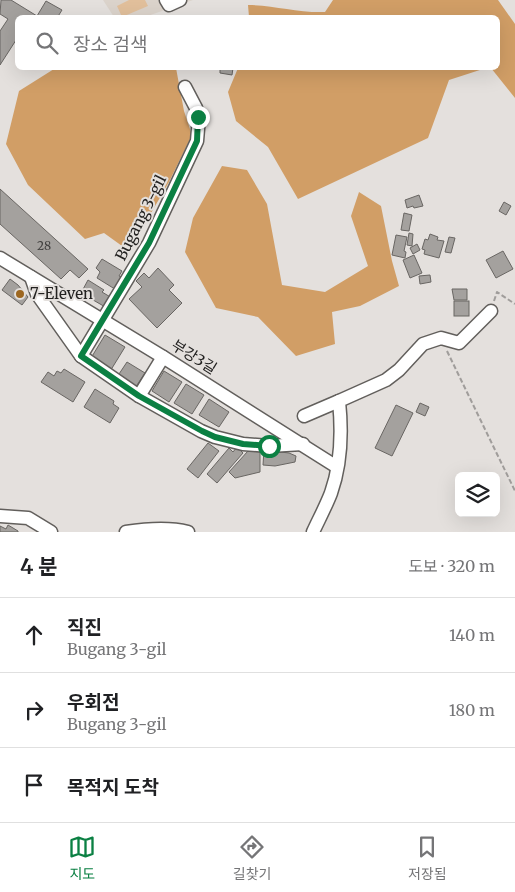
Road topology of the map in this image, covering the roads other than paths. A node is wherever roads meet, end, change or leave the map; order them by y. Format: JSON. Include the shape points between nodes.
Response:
{"nodes":[{"id":1,"x":166,"y":0,"type":"edge"},
{"id":2,"x":180,"y":0,"type":"edge"},
{"id":3,"x":185,"y":87,"type":"dead end"},
{"id":4,"x":0,"y":258,"type":"edge"},
{"id":5,"x":31,"y":277,"type":"junction"},
{"id":6,"x":491,"y":311,"type":"road end"},
{"id":7,"x":104,"y":320,"type":"junction"},
{"id":8,"x":81,"y":356,"type":"junction"},
{"id":9,"x":163,"y":356,"type":"junction"},
{"id":10,"x":139,"y":396,"type":"junction"},
{"id":11,"x":339,"y":401,"type":"junction"},
{"id":12,"x":304,"y":416,"type":"dead end"},
{"id":13,"x":303,"y":444,"type":"junction"},
{"id":14,"x":337,"y":467,"type":"junction"},
{"id":15,"x":0,"y":516,"type":"edge"},
{"id":16,"x":51,"y":532,"type":"edge"},
{"id":17,"x":126,"y":532,"type":"edge"},
{"id":18,"x":188,"y":532,"type":"edge"},
{"id":19,"x":313,"y":532,"type":"edge"}],
"edges":[{"from":1,"to":2,"type":"street","via":[[169,5]]},
{"from":3,"to":7,"type":"street","name":"Bugang 3-gil","via":[[198,117],[197,141],[149,243]]},
{"from":4,"to":5,"type":"street"},
{"from":5,"to":7,"type":"street","name":"부강3길"},
{"from":5,"to":8,"type":"street","via":[[37,294]]},
{"from":6,"to":11,"type":"street","via":[[459,343],[441,338],[422,344],[386,380]]},
{"from":7,"to":8,"type":"street","name":"Bugang 3-gil"},
{"from":7,"to":9,"type":"street","name":"부강3길"},
{"from":8,"to":10,"type":"street"},
{"from":9,"to":10,"type":"street"},
{"from":9,"to":13,"type":"street","name":"부강3길"},
{"from":10,"to":13,"type":"street","via":[[215,437],[243,444]]},
{"from":11,"to":12,"type":"street"},
{"from":11,"to":14,"type":"street","via":[[341,418]]},
{"from":13,"to":14,"type":"street","name":"부강3길"},
{"from":14,"to":19,"type":"street","via":[[331,493]]},
{"from":15,"to":16,"type":"street","via":[[28,518]]},
{"from":17,"to":18,"type":"street"}]}
